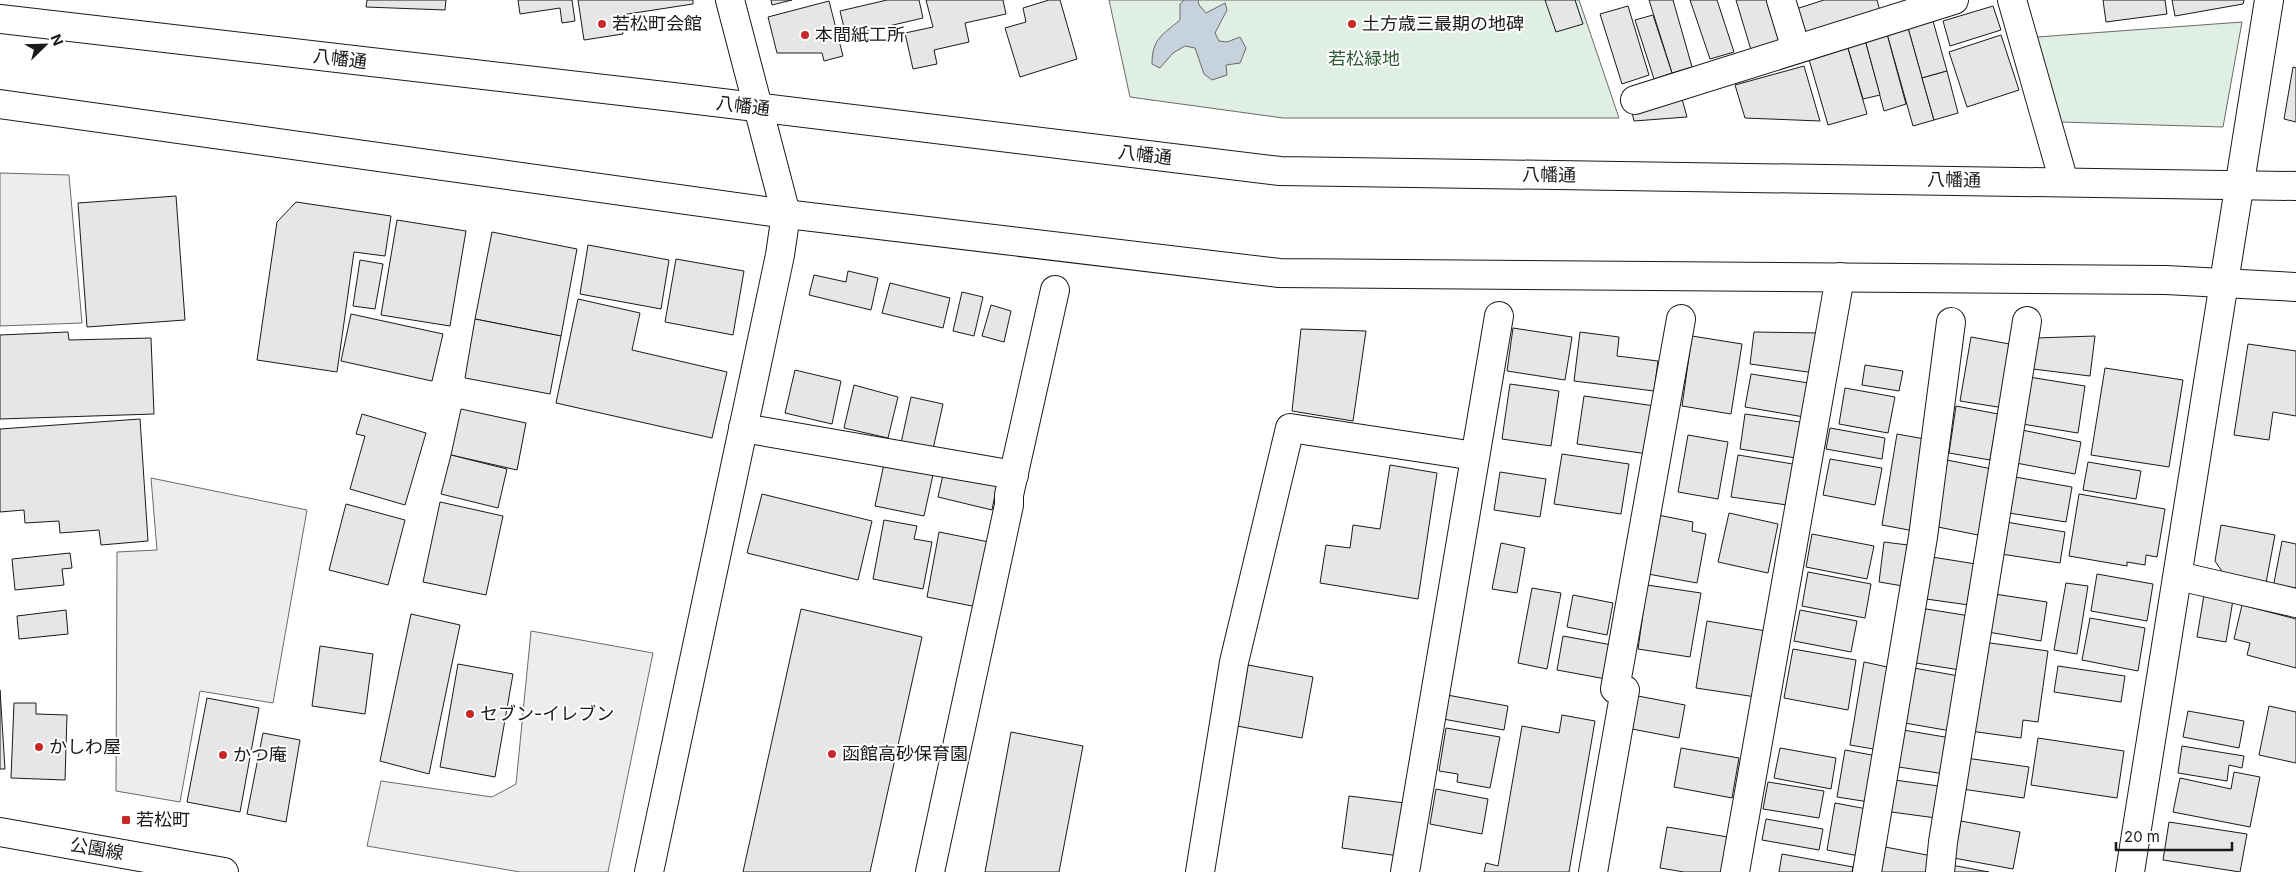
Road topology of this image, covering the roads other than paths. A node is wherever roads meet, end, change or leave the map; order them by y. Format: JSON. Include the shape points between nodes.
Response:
{"nodes":[{"id":1,"x":730,"y":0,"type":"edge"},
{"id":2,"x":1781,"y":0,"type":"edge"},
{"id":3,"x":1954,"y":0,"type":"edge"},
{"id":4,"x":2012,"y":0,"type":"edge"},
{"id":5,"x":2269,"y":0,"type":"edge"},
{"id":6,"x":0,"y":19,"type":"edge"},
{"id":7,"x":1796,"y":49,"type":"junction"},
{"id":8,"x":1635,"y":100,"type":"dead end"},
{"id":9,"x":0,"y":104,"type":"edge"},
{"id":10,"x":758,"y":108,"type":"junction"},
{"id":11,"x":2064,"y":182,"type":"junction"},
{"id":12,"x":2239,"y":186,"type":"junction"},
{"id":13,"x":2296,"y":186,"type":"edge"},
{"id":14,"x":786,"y":214,"type":"junction"},
{"id":15,"x":1840,"y":277,"type":"junction"},
{"id":16,"x":2225,"y":282,"type":"junction"},
{"id":17,"x":2296,"y":286,"type":"edge"},
{"id":18,"x":1056,"y":290,"type":"dead end"},
{"id":19,"x":1499,"y":316,"type":"dead end"},
{"id":20,"x":1681,"y":319,"type":"dead end"},
{"id":21,"x":1951,"y":322,"type":"dead end"},
{"id":22,"x":2027,"y":322,"type":"dead end"},
{"id":23,"x":743,"y":428,"type":"junction"},
{"id":24,"x":1475,"y":456,"type":"junction"},
{"id":25,"x":1014,"y":475,"type":"junction"},
{"id":26,"x":2178,"y":576,"type":"junction"},
{"id":27,"x":2296,"y":603,"type":"edge"},
{"id":28,"x":0,"y":832,"type":"edge"},
{"id":29,"x":224,"y":872,"type":"edge"},
{"id":30,"x":649,"y":872,"type":"edge"},
{"id":31,"x":930,"y":872,"type":"edge"},
{"id":32,"x":1200,"y":872,"type":"edge"},
{"id":33,"x":1405,"y":872,"type":"edge"},
{"id":34,"x":1593,"y":872,"type":"edge"},
{"id":35,"x":1735,"y":872,"type":"edge"},
{"id":36,"x":1867,"y":872,"type":"edge"},
{"id":37,"x":1940,"y":872,"type":"edge"},
{"id":38,"x":2130,"y":872,"type":"edge"}],
"edges":[{"from":1,"to":10,"type":"street"},
{"from":2,"to":7,"type":"street"},
{"from":3,"to":7,"type":"street"},
{"from":4,"to":11,"type":"street"},
{"from":5,"to":12,"type":"street"},
{"from":6,"to":10,"type":"street","name":"八幡通"},
{"from":7,"to":8,"type":"street"},
{"from":9,"to":14,"type":"street"},
{"from":10,"to":11,"type":"street","name":"八幡通","via":[[1280,171]]},
{"from":10,"to":14,"type":"street"},
{"from":11,"to":12,"type":"street","name":"八幡通"},
{"from":12,"to":13,"type":"street","name":"八幡通"},
{"from":12,"to":16,"type":"street"},
{"from":14,"to":15,"type":"street","via":[[1279,273]]},
{"from":14,"to":23,"type":"street"},
{"from":15,"to":16,"type":"street"},
{"from":15,"to":35,"type":"street"},
{"from":16,"to":17,"type":"street"},
{"from":16,"to":26,"type":"street"},
{"from":18,"to":25,"type":"street"},
{"from":19,"to":24,"type":"street"},
{"from":20,"to":34,"type":"street","via":[[1615,689],[1625,690]]},
{"from":21,"to":36,"type":"street","via":[[1923,537]]},
{"from":22,"to":37,"type":"street","via":[[1942,842]]},
{"from":23,"to":25,"type":"street"},
{"from":23,"to":30,"type":"street"},
{"from":24,"to":32,"type":"street","via":[[1290,428],[1234,662]]},
{"from":24,"to":33,"type":"street"},
{"from":25,"to":31,"type":"street"},
{"from":26,"to":27,"type":"street"},
{"from":26,"to":38,"type":"street"},
{"from":28,"to":29,"type":"street","name":"公園線"}]}
